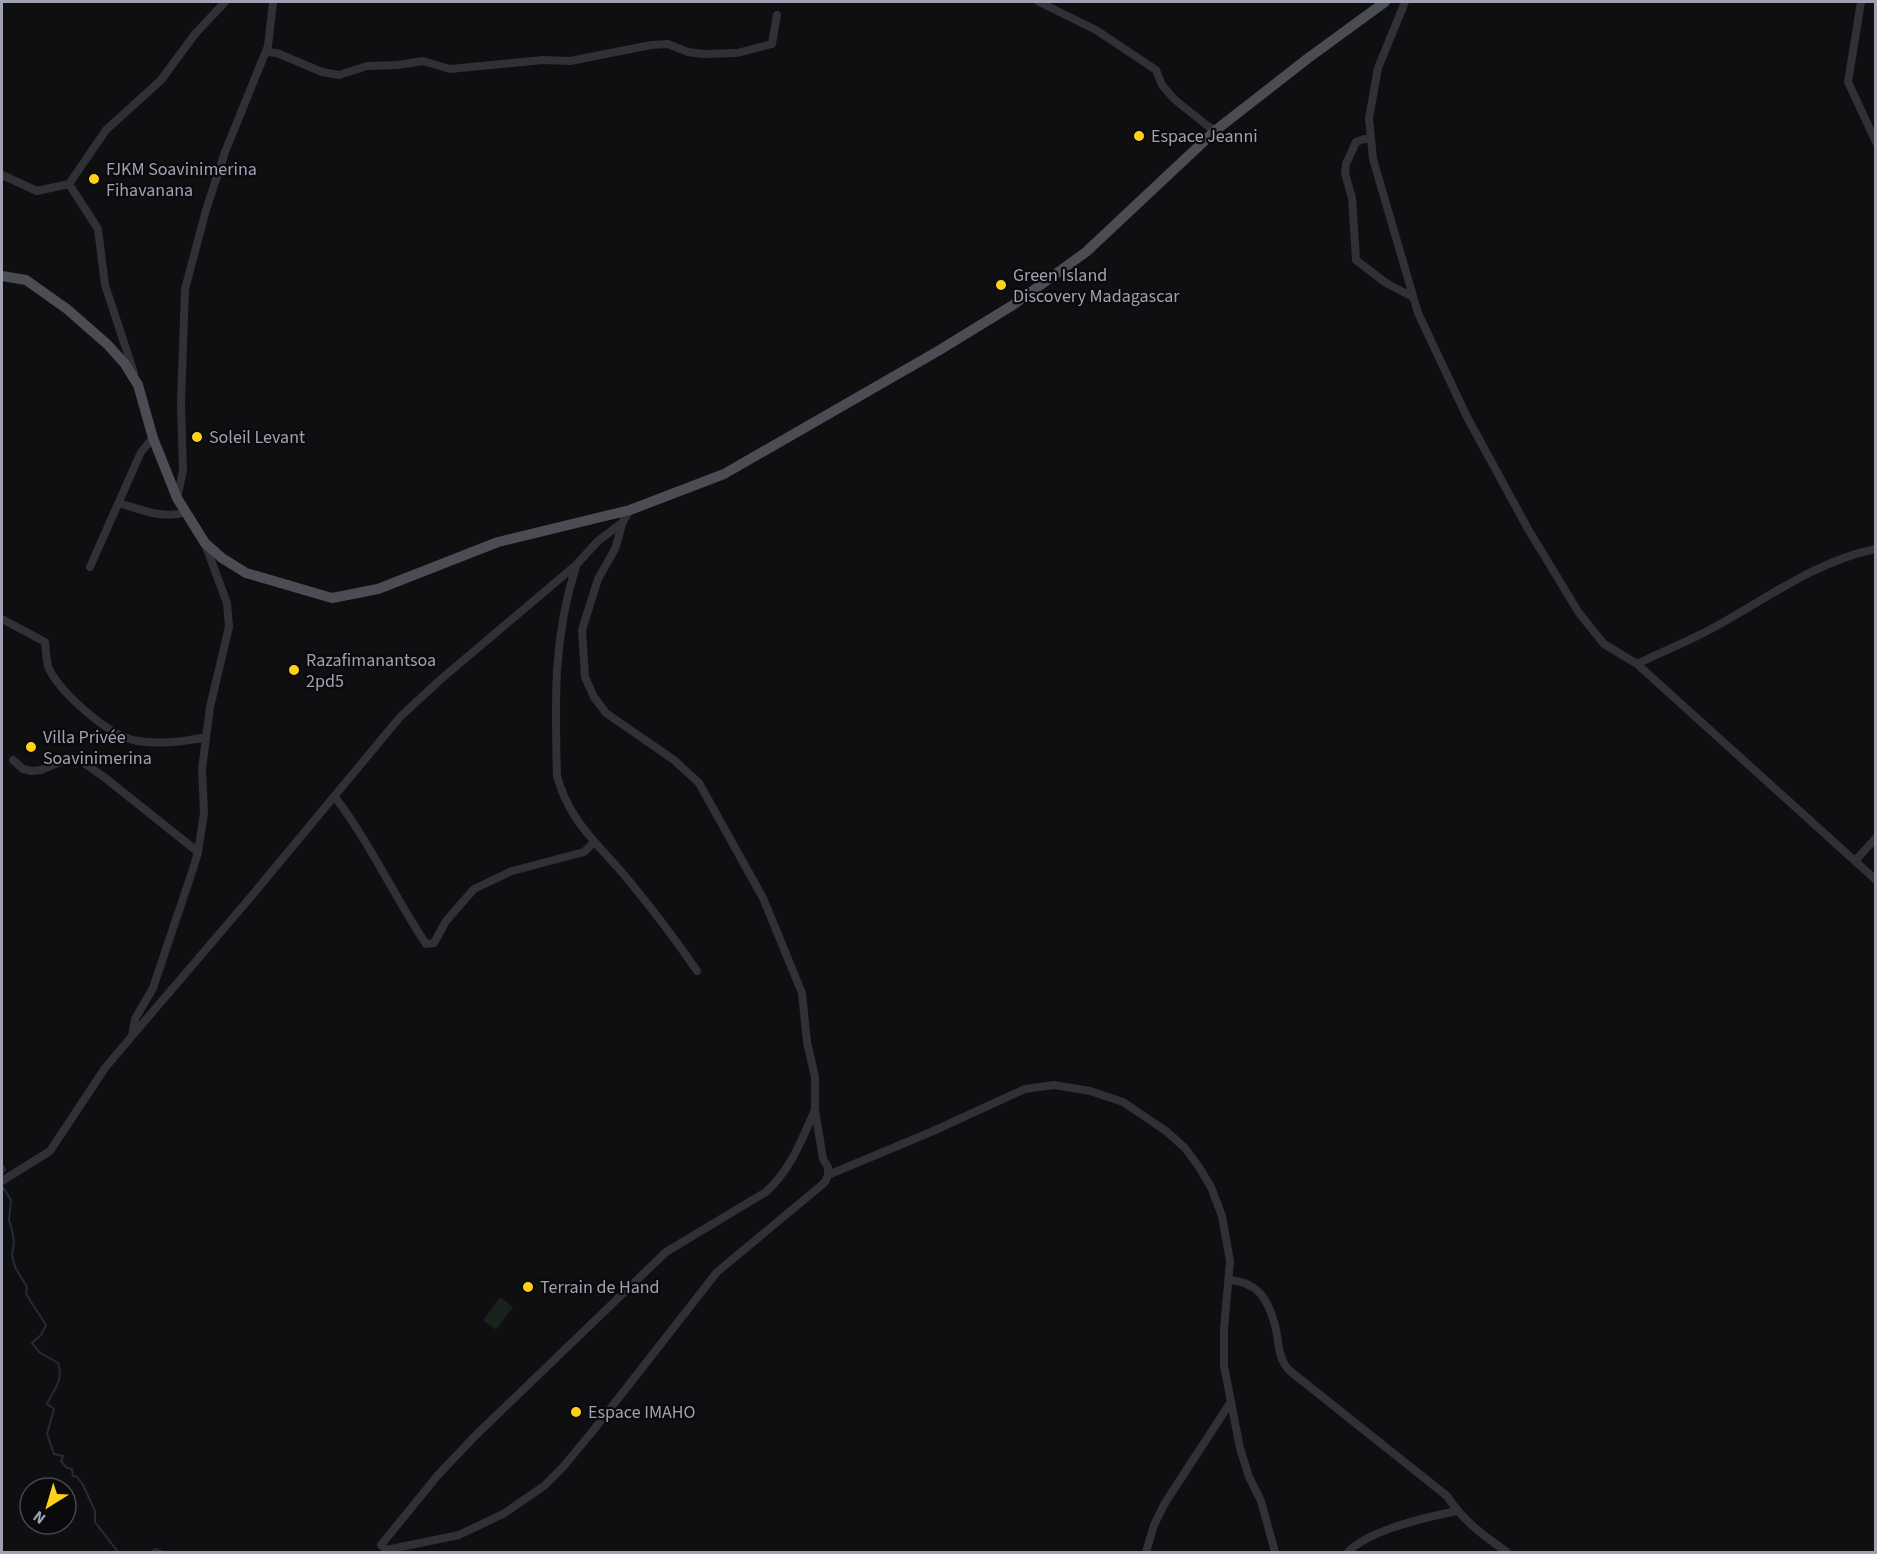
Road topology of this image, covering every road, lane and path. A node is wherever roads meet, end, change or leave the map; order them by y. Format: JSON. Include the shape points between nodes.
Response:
{"nodes":[{"id":1,"x":225,"y":2,"type":"edge"},
{"id":2,"x":273,"y":2,"type":"edge"},
{"id":3,"x":1039,"y":2,"type":"edge"},
{"id":4,"x":1385,"y":2,"type":"edge"},
{"id":5,"x":1405,"y":2,"type":"edge"},
{"id":6,"x":1861,"y":2,"type":"edge"},
{"id":7,"x":777,"y":15,"type":"dead end"},
{"id":8,"x":266,"y":52,"type":"junction"},
{"id":9,"x":1216,"y":130,"type":"junction"},
{"id":10,"x":1370,"y":137,"type":"junction"},
{"id":11,"x":1875,"y":142,"type":"edge"},
{"id":12,"x":2,"y":174,"type":"edge"},
{"id":13,"x":69,"y":184,"type":"junction"},
{"id":14,"x":2,"y":276,"type":"edge"},
{"id":15,"x":1413,"y":297,"type":"junction"},
{"id":16,"x":138,"y":385,"type":"junction"},
{"id":17,"x":153,"y":438,"type":"junction"},
{"id":18,"x":177,"y":498,"type":"junction"},
{"id":19,"x":118,"y":503,"type":"junction"},
{"id":20,"x":630,"y":510,"type":"junction"},
{"id":21,"x":185,"y":512,"type":"junction"},
{"id":22,"x":623,"y":522,"type":"junction"},
{"id":23,"x":205,"y":543,"type":"junction"},
{"id":24,"x":1875,"y":549,"type":"edge"},
{"id":25,"x":576,"y":565,"type":"junction"},
{"id":26,"x":90,"y":567,"type":"dead end"},
{"id":27,"x":2,"y":619,"type":"edge"},
{"id":28,"x":1637,"y":664,"type":"junction"},
{"id":29,"x":206,"y":737,"type":"junction"},
{"id":30,"x":13,"y":760,"type":"dead end"},
{"id":31,"x":334,"y":797,"type":"junction"},
{"id":32,"x":1875,"y":838,"type":"edge"},
{"id":33,"x":594,"y":842,"type":"junction"},
{"id":34,"x":198,"y":852,"type":"junction"},
{"id":35,"x":1855,"y":861,"type":"junction"},
{"id":36,"x":1875,"y":880,"type":"edge"},
{"id":37,"x":697,"y":971,"type":"dead end"},
{"id":38,"x":132,"y":1036,"type":"junction"},
{"id":39,"x":815,"y":1110,"type":"junction"},
{"id":40,"x":828,"y":1175,"type":"junction"},
{"id":41,"x":2,"y":1181,"type":"edge"},
{"id":42,"x":1230,"y":1280,"type":"junction"},
{"id":43,"x":1230,"y":1402,"type":"junction"},
{"id":44,"x":1457,"y":1511,"type":"junction"},
{"id":45,"x":1146,"y":1552,"type":"edge"},
{"id":46,"x":1275,"y":1552,"type":"edge"},
{"id":47,"x":1348,"y":1552,"type":"edge"},
{"id":48,"x":1507,"y":1552,"type":"edge"}],
"edges":[{"from":1,"to":13,"type":"street","via":[[161,80],[106,130]]},
{"from":2,"to":8,"type":"street"},
{"from":3,"to":9,"type":"street","via":[[1096,30],[1156,70],[1162,86],[1174,99]]},
{"from":4,"to":9,"type":"main road"},
{"from":5,"to":10,"type":"street","via":[[1378,68],[1369,118]]},
{"from":6,"to":11,"type":"street","via":[[1848,82]]},
{"from":7,"to":8,"type":"street","via":[[772,44],[737,53],[688,52],[668,44],[570,61],[450,69],[423,61],[367,66],[339,75]]},
{"from":8,"to":18,"type":"street","via":[[225,152],[185,289],[183,471]]},
{"from":9,"to":20,"type":"main road","via":[[1086,252],[1013,305],[724,474]]},
{"from":10,"to":15,"type":"street"},
{"from":10,"to":15,"type":"street","via":[[1356,142],[1346,164],[1356,260]]},
{"from":12,"to":13,"type":"street","via":[[37,190]]},
{"from":13,"to":16,"type":"street","via":[[98,229],[105,285]]},
{"from":14,"to":16,"type":"main road","via":[[26,280],[67,309],[108,345]]},
{"from":15,"to":28,"type":"street","via":[[1467,417],[1540,550],[1604,644]]},
{"from":16,"to":17,"type":"main road"},
{"from":17,"to":18,"type":"main road"},
{"from":17,"to":19,"type":"street","via":[[141,452]]},
{"from":18,"to":21,"type":"main road"},
{"from":19,"to":21,"type":"street","via":[[159,514]]},
{"from":19,"to":26,"type":"street"},
{"from":20,"to":22,"type":"street"},
{"from":20,"to":23,"type":"main road","via":[[498,542],[378,589],[332,598],[246,573]]},
{"from":21,"to":23,"type":"main road"},
{"from":22,"to":25,"type":"street","via":[[598,540]]},
{"from":22,"to":39,"type":"street","via":[[615,549],[598,579],[582,630],[585,677],[606,713],[669,756],[699,783],[748,868],[802,993],[815,1077]]},
{"from":23,"to":29,"type":"street","via":[[227,603],[229,627]]},
{"from":24,"to":28,"type":"street","via":[[1853,554],[1783,585],[1711,629]]},
{"from":25,"to":31,"type":"street","via":[[400,717]]},
{"from":25,"to":33,"type":"street","via":[[565,599],[555,676],[557,776],[577,822]]},
{"from":27,"to":29,"type":"street","via":[[45,642],[48,668],[69,696],[114,732],[139,741]]},
{"from":28,"to":35,"type":"street"},
{"from":29,"to":34,"type":"street","via":[[202,769],[204,813]]},
{"from":30,"to":34,"type":"street","via":[[32,771],[67,759],[81,761]]},
{"from":31,"to":33,"type":"street","via":[[426,944],[434,943],[446,921],[474,889],[512,871],[584,852]]},
{"from":31,"to":38,"type":"street"},
{"from":32,"to":35,"type":"street"},
{"from":33,"to":37,"type":"street","via":[[630,881]]},
{"from":34,"to":38,"type":"street","via":[[153,988],[135,1019]]},
{"from":35,"to":36,"type":"street"},
{"from":38,"to":41,"type":"street","via":[[105,1068],[50,1150]]},
{"from":39,"to":40,"type":"street"},
{"from":39,"to":40,"type":"street","via":[[790,1165],[776,1182],[766,1192],[666,1252],[446,1467],[381,1545],[383,1549],[459,1535],[503,1514],[544,1486],[592,1432],[717,1272],[817,1189]]},
{"from":40,"to":42,"type":"street","via":[[1026,1089],[1054,1085],[1090,1091],[1123,1102],[1185,1148],[1211,1187],[1222,1216]]},
{"from":42,"to":43,"type":"street","via":[[1224,1329],[1224,1366]]},
{"from":42,"to":44,"type":"street","via":[[1260,1290],[1274,1322],[1280,1355],[1290,1371],[1447,1496]]},
{"from":43,"to":45,"type":"street","via":[[1165,1503]]},
{"from":43,"to":46,"type":"street","via":[[1240,1448]]},
{"from":44,"to":47,"type":"street","via":[[1389,1529]]},
{"from":44,"to":48,"type":"street"}]}
